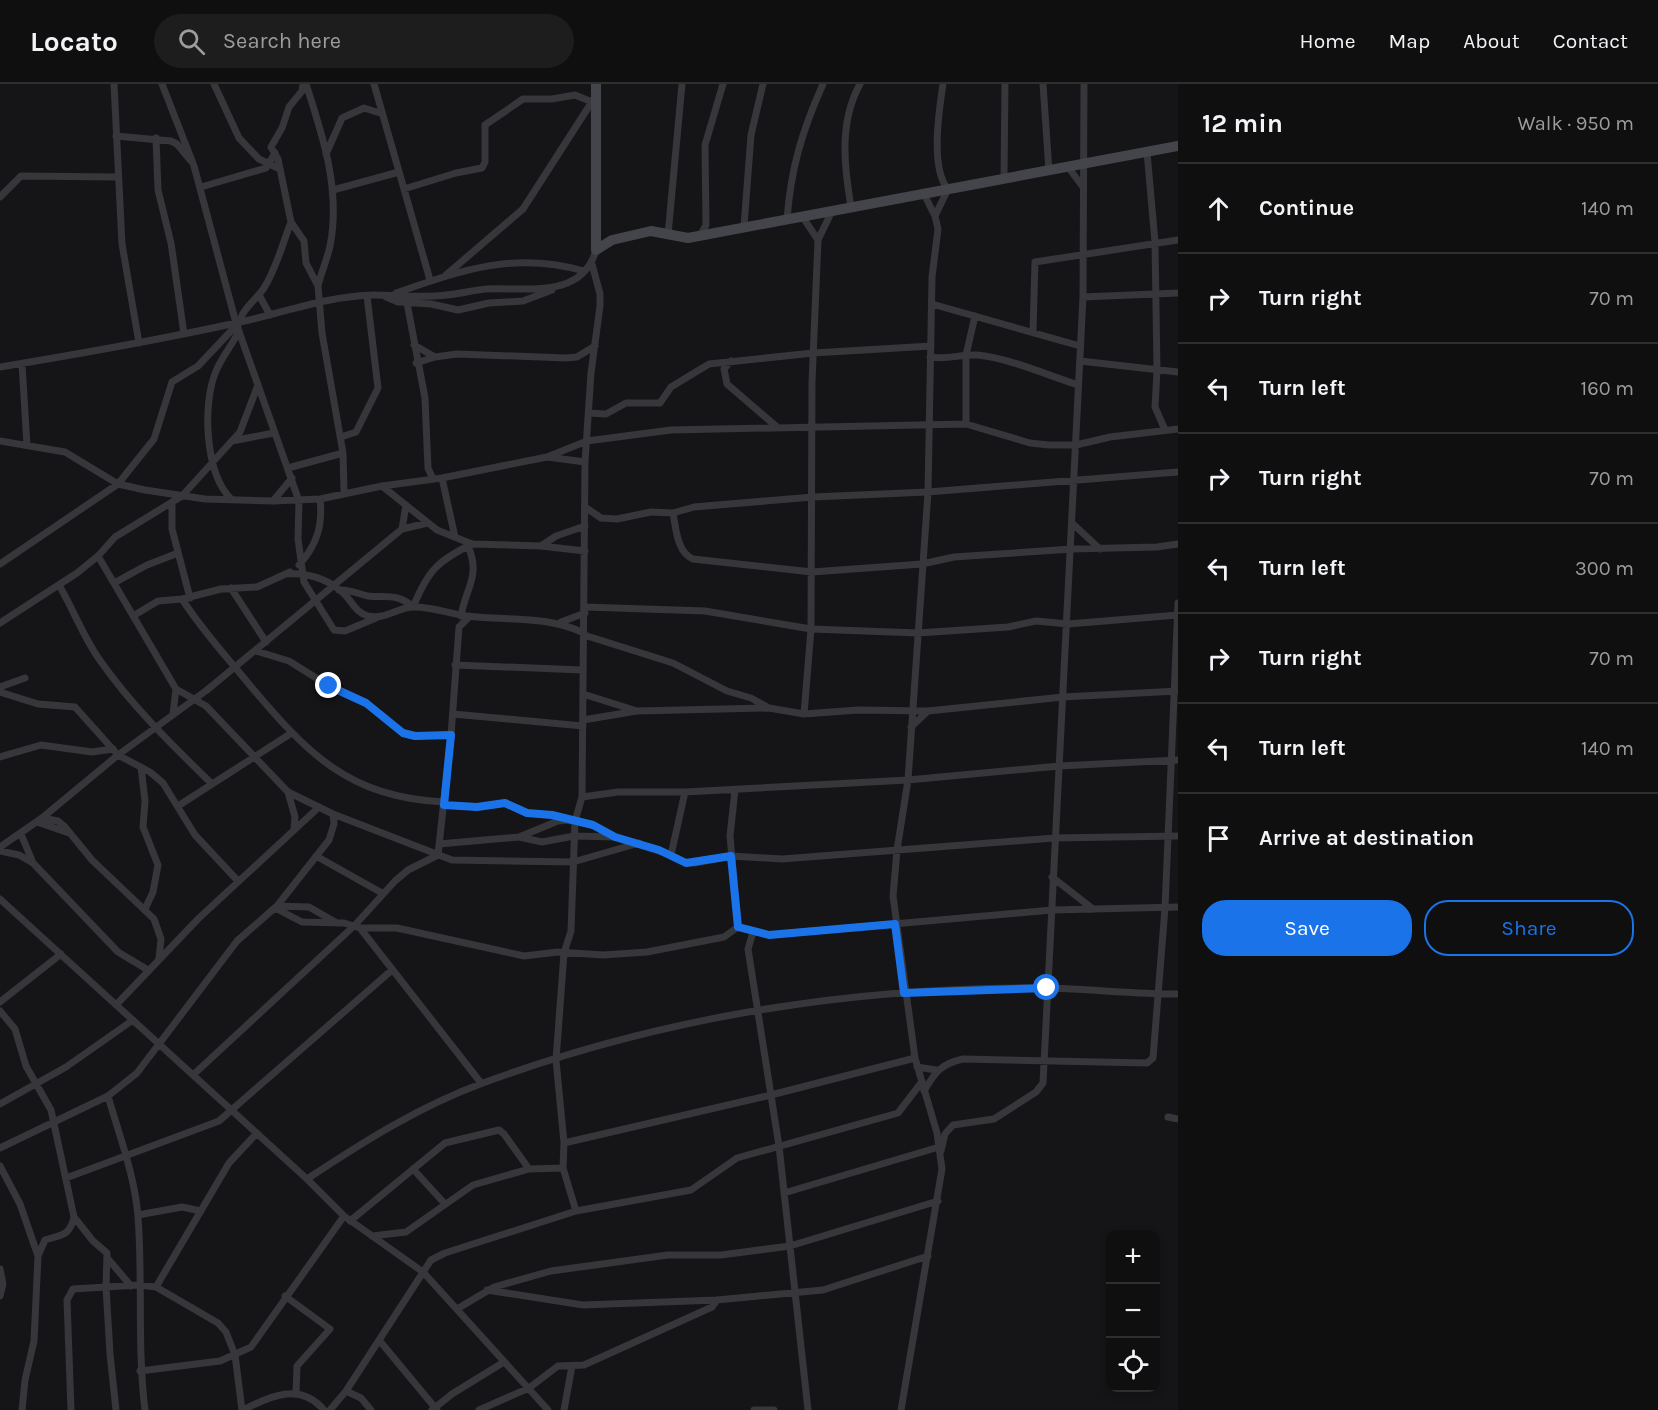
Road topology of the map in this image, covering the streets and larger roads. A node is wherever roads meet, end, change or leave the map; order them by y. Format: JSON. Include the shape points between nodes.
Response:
{"nodes":[{"id":1,"x":114,"y":84,"type":"edge"},
{"id":2,"x":162,"y":84,"type":"edge"},
{"id":3,"x":214,"y":84,"type":"edge"},
{"id":4,"x":304,"y":84,"type":"edge"},
{"id":5,"x":374,"y":84,"type":"edge"},
{"id":6,"x":596,"y":84,"type":"edge"},
{"id":7,"x":682,"y":84,"type":"edge"},
{"id":8,"x":723,"y":84,"type":"edge"},
{"id":9,"x":763,"y":84,"type":"edge"},
{"id":10,"x":823,"y":84,"type":"edge"},
{"id":11,"x":861,"y":84,"type":"edge"},
{"id":12,"x":943,"y":84,"type":"edge"},
{"id":13,"x":1005,"y":84,"type":"edge"},
{"id":14,"x":1043,"y":84,"type":"edge"},
{"id":15,"x":1084,"y":84,"type":"edge"},
{"id":16,"x":594,"y":99,"type":"junction"},
{"id":17,"x":380,"y":112,"type":"junction"},
{"id":18,"x":116,"y":136,"type":"junction"},
{"id":19,"x":156,"y":138,"type":"junction"},
{"id":20,"x":1178,"y":146,"type":"edge"},
{"id":21,"x":1147,"y":152,"type":"junction"},
{"id":22,"x":275,"y":153,"type":"junction"},
{"id":23,"x":326,"y":154,"type":"junction"},
{"id":24,"x":1086,"y":163,"type":"junction"},
{"id":25,"x":269,"y":164,"type":"junction"},
{"id":26,"x":194,"y":166,"type":"junction"},
{"id":27,"x":1068,"y":167,"type":"junction"},
{"id":28,"x":280,"y":169,"type":"junction"},
{"id":29,"x":1049,"y":171,"type":"junction"},
{"id":30,"x":399,"y":172,"type":"junction"},
{"id":31,"x":118,"y":177,"type":"junction"},
{"id":32,"x":1004,"y":178,"type":"junction"},
{"id":33,"x":201,"y":187,"type":"junction"},
{"id":34,"x":1083,"y":187,"type":"junction"},
{"id":35,"x":404,"y":189,"type":"junction"},
{"id":36,"x":948,"y":189,"type":"junction"},
{"id":37,"x":333,"y":190,"type":"junction"},
{"id":38,"x":924,"y":194,"type":"junction"},
{"id":39,"x":0,"y":197,"type":"edge"},
{"id":40,"x":851,"y":207,"type":"junction"},
{"id":41,"x":832,"y":211,"type":"junction"},
{"id":42,"x":802,"y":216,"type":"junction"},
{"id":43,"x":935,"y":216,"type":"junction"},
{"id":44,"x":787,"y":219,"type":"junction"},
{"id":45,"x":291,"y":222,"type":"junction"},
{"id":46,"x":744,"y":226,"type":"junction"},
{"id":47,"x":668,"y":235,"type":"junction"},
{"id":48,"x":700,"y":236,"type":"junction"},
{"id":49,"x":818,"y":240,"type":"junction"},
{"id":50,"x":1178,"y":240,"type":"edge"},
{"id":51,"x":1155,"y":242,"type":"junction"},
{"id":52,"x":596,"y":250,"type":"junction"},
{"id":53,"x":1084,"y":253,"type":"junction"},
{"id":54,"x":592,"y":264,"type":"junction"},
{"id":55,"x":584,"y":271,"type":"junction"},
{"id":56,"x":446,"y":275,"type":"junction"},
{"id":57,"x":430,"y":280,"type":"junction"},
{"id":58,"x":318,"y":286,"type":"junction"},
{"id":59,"x":556,"y":287,"type":"junction"},
{"id":60,"x":1156,"y":292,"type":"junction"},
{"id":61,"x":1178,"y":293,"type":"edge"},
{"id":62,"x":259,"y":295,"type":"junction"},
{"id":63,"x":387,"y":295,"type":"junction"},
{"id":64,"x":368,"y":296,"type":"junction"},
{"id":65,"x":1083,"y":297,"type":"junction"},
{"id":66,"x":319,"y":300,"type":"junction"},
{"id":67,"x":407,"y":303,"type":"junction"},
{"id":68,"x":932,"y":304,"type":"junction"},
{"id":69,"x":270,"y":315,"type":"junction"},
{"id":70,"x":975,"y":316,"type":"junction"},
{"id":71,"x":238,"y":326,"type":"junction"},
{"id":72,"x":1033,"y":332,"type":"junction"},
{"id":73,"x":184,"y":334,"type":"junction"},
{"id":74,"x":139,"y":343,"type":"junction"},
{"id":75,"x":414,"y":345,"type":"junction"},
{"id":76,"x":595,"y":346,"type":"junction"},
{"id":77,"x":930,"y":346,"type":"junction"},
{"id":78,"x":1080,"y":346,"type":"junction"},
{"id":79,"x":813,"y":353,"type":"junction"},
{"id":80,"x":1156,"y":355,"type":"junction"},
{"id":81,"x":966,"y":356,"type":"junction"},
{"id":82,"x":435,"y":357,"type":"junction"},
{"id":83,"x":930,"y":357,"type":"junction"},
{"id":84,"x":731,"y":361,"type":"junction"},
{"id":85,"x":1080,"y":361,"type":"junction"},
{"id":86,"x":416,"y":363,"type":"junction"},
{"id":87,"x":22,"y":364,"type":"junction"},
{"id":88,"x":0,"y":367,"type":"edge"},
{"id":89,"x":1140,"y":368,"type":"junction"},
{"id":90,"x":1157,"y":371,"type":"junction"},
{"id":91,"x":1178,"y":372,"type":"edge"},
{"id":92,"x":258,"y":385,"type":"junction"},
{"id":93,"x":1078,"y":385,"type":"junction"},
{"id":94,"x":589,"y":413,"type":"junction"},
{"id":95,"x":966,"y":424,"type":"junction"},
{"id":96,"x":929,"y":426,"type":"junction"},
{"id":97,"x":777,"y":427,"type":"junction"},
{"id":98,"x":812,"y":427,"type":"junction"},
{"id":99,"x":1178,"y":429,"type":"edge"},
{"id":100,"x":1165,"y":430,"type":"junction"},
{"id":101,"x":274,"y":433,"type":"junction"},
{"id":102,"x":341,"y":437,"type":"junction"},
{"id":103,"x":0,"y":441,"type":"edge"},
{"id":104,"x":232,"y":441,"type":"junction"},
{"id":105,"x":587,"y":441,"type":"junction"},
{"id":106,"x":27,"y":445,"type":"junction"},
{"id":107,"x":1076,"y":445,"type":"junction"},
{"id":108,"x":344,"y":453,"type":"junction"},
{"id":109,"x":547,"y":457,"type":"junction"},
{"id":110,"x":213,"y":459,"type":"junction"},
{"id":111,"x":585,"y":462,"type":"junction"},
{"id":112,"x":288,"y":468,"type":"junction"},
{"id":113,"x":428,"y":468,"type":"junction"},
{"id":114,"x":1177,"y":474,"type":"edge"},
{"id":115,"x":292,"y":478,"type":"junction"},
{"id":116,"x":437,"y":478,"type":"junction"},
{"id":117,"x":1074,"y":481,"type":"junction"},
{"id":118,"x":409,"y":483,"type":"junction"},
{"id":119,"x":118,"y":484,"type":"junction"},
{"id":120,"x":382,"y":486,"type":"junction"},
{"id":121,"x":344,"y":492,"type":"junction"},
{"id":122,"x":928,"y":492,"type":"junction"},
{"id":123,"x":182,"y":496,"type":"junction"},
{"id":124,"x":813,"y":497,"type":"junction"},
{"id":125,"x":231,"y":499,"type":"junction"},
{"id":126,"x":320,"y":499,"type":"junction"},
{"id":127,"x":273,"y":501,"type":"junction"},
{"id":128,"x":299,"y":501,"type":"junction"},
{"id":129,"x":172,"y":504,"type":"junction"},
{"id":130,"x":405,"y":505,"type":"junction"},
{"id":131,"x":585,"y":507,"type":"junction"},
{"id":132,"x":673,"y":513,"type":"junction"},
{"id":133,"x":428,"y":523,"type":"junction"},
{"id":134,"x":1073,"y":524,"type":"junction"},
{"id":135,"x":585,"y":526,"type":"junction"},
{"id":136,"x":402,"y":529,"type":"junction"},
{"id":137,"x":455,"y":537,"type":"junction"},
{"id":138,"x":1178,"y":544,"type":"edge"},
{"id":139,"x":470,"y":545,"type":"junction"},
{"id":140,"x":541,"y":546,"type":"junction"},
{"id":141,"x":1072,"y":549,"type":"junction"},
{"id":142,"x":1100,"y":549,"type":"junction"},
{"id":143,"x":585,"y":551,"type":"junction"},
{"id":144,"x":178,"y":553,"type":"junction"},
{"id":145,"x":99,"y":556,"type":"junction"},
{"id":146,"x":301,"y":563,"type":"junction"},
{"id":147,"x":0,"y":564,"type":"edge"},
{"id":148,"x":922,"y":564,"type":"junction"},
{"id":149,"x":812,"y":572,"type":"junction"},
{"id":150,"x":302,"y":573,"type":"junction"},
{"id":151,"x":287,"y":574,"type":"junction"},
{"id":152,"x":114,"y":583,"type":"junction"},
{"id":153,"x":59,"y":585,"type":"junction"},
{"id":154,"x":332,"y":585,"type":"junction"},
{"id":155,"x":231,"y":588,"type":"junction"},
{"id":156,"x":339,"y":590,"type":"junction"},
{"id":157,"x":186,"y":598,"type":"junction"},
{"id":158,"x":313,"y":601,"type":"junction"},
{"id":159,"x":1178,"y":603,"type":"edge"},
{"id":160,"x":413,"y":607,"type":"junction"},
{"id":161,"x":585,"y":610,"type":"junction"},
{"id":162,"x":444,"y":613,"type":"junction"},
{"id":163,"x":1178,"y":615,"type":"edge"},
{"id":164,"x":133,"y":616,"type":"junction"},
{"id":165,"x":465,"y":616,"type":"junction"},
{"id":166,"x":376,"y":618,"type":"junction"},
{"id":167,"x":561,"y":622,"type":"junction"},
{"id":168,"x":0,"y":623,"type":"edge"},
{"id":169,"x":1068,"y":624,"type":"junction"},
{"id":170,"x":459,"y":627,"type":"junction"},
{"id":171,"x":811,"y":628,"type":"junction"},
{"id":172,"x":918,"y":633,"type":"junction"},
{"id":173,"x":584,"y":634,"type":"junction"},
{"id":174,"x":266,"y":642,"type":"junction"},
{"id":175,"x":255,"y":651,"type":"junction"},
{"id":176,"x":455,"y":665,"type":"junction"},
{"id":177,"x":233,"y":668,"type":"junction"},
{"id":178,"x":583,"y":670,"type":"junction"},
{"id":179,"x":25,"y":678,"type":"dead end"},
{"id":180,"x":0,"y":687,"type":"edge"},
{"id":181,"x":176,"y":689,"type":"junction"},
{"id":182,"x":1175,"y":691,"type":"edge"},
{"id":183,"x":0,"y":692,"type":"edge"},
{"id":184,"x":583,"y":694,"type":"junction"},
{"id":185,"x":1063,"y":697,"type":"junction"},
{"id":186,"x":195,"y":699,"type":"junction"},
{"id":187,"x":1172,"y":704,"type":"junction"},
{"id":188,"x":769,"y":708,"type":"junction"},
{"id":189,"x":1178,"y":710,"type":"edge"},
{"id":190,"x":637,"y":711,"type":"junction"},
{"id":191,"x":928,"y":711,"type":"junction"},
{"id":192,"x":912,"y":712,"type":"junction"},
{"id":193,"x":173,"y":714,"type":"junction"},
{"id":194,"x":453,"y":714,"type":"junction"},
{"id":195,"x":800,"y":714,"type":"junction"},
{"id":196,"x":583,"y":723,"type":"junction"},
{"id":197,"x":911,"y":727,"type":"junction"},
{"id":198,"x":155,"y":729,"type":"junction"},
{"id":199,"x":290,"y":734,"type":"junction"},
{"id":200,"x":451,"y":735,"type":"junction"},
{"id":201,"x":116,"y":752,"type":"junction"},
{"id":202,"x":253,"y":757,"type":"junction"},
{"id":203,"x":0,"y":758,"type":"edge"},
{"id":204,"x":1174,"y":760,"type":"edge"},
{"id":205,"x":1059,"y":766,"type":"junction"},
{"id":206,"x":141,"y":767,"type":"junction"},
{"id":207,"x":908,"y":780,"type":"junction"},
{"id":208,"x":211,"y":783,"type":"junction"},
{"id":209,"x":735,"y":790,"type":"junction"},
{"id":210,"x":446,"y":791,"type":"junction"},
{"id":211,"x":288,"y":792,"type":"junction"},
{"id":212,"x":685,"y":792,"type":"junction"},
{"id":213,"x":582,"y":797,"type":"junction"},
{"id":214,"x":430,"y":801,"type":"junction"},
{"id":215,"x":444,"y":804,"type":"junction"},
{"id":216,"x":178,"y":806,"type":"junction"},
{"id":217,"x":319,"y":807,"type":"junction"},
{"id":218,"x":333,"y":814,"type":"junction"},
{"id":219,"x":39,"y":820,"type":"junction"},
{"id":220,"x":572,"y":821,"type":"junction"},
{"id":221,"x":294,"y":829,"type":"junction"},
{"id":222,"x":21,"y":834,"type":"junction"},
{"id":223,"x":574,"y":836,"type":"junction"},
{"id":224,"x":1167,"y":836,"type":"junction"},
{"id":225,"x":1178,"y":836,"type":"edge"},
{"id":226,"x":519,"y":837,"type":"junction"},
{"id":227,"x":615,"y":837,"type":"junction"},
{"id":228,"x":1054,"y":838,"type":"junction"},
{"id":229,"x":639,"y":843,"type":"junction"},
{"id":230,"x":439,"y":844,"type":"junction"},
{"id":231,"x":0,"y":849,"type":"edge"},
{"id":232,"x":897,"y":850,"type":"junction"},
{"id":233,"x":438,"y":855,"type":"junction"},
{"id":234,"x":671,"y":855,"type":"junction"},
{"id":235,"x":316,"y":856,"type":"junction"},
{"id":236,"x":731,"y":856,"type":"junction"},
{"id":237,"x":573,"y":862,"type":"junction"},
{"id":238,"x":33,"y":863,"type":"junction"},
{"id":239,"x":1052,"y":877,"type":"junction"},
{"id":240,"x":238,"y":881,"type":"junction"},
{"id":241,"x":382,"y":893,"type":"junction"},
{"id":242,"x":0,"y":898,"type":"edge"},
{"id":243,"x":276,"y":907,"type":"junction"},
{"id":244,"x":1178,"y":907,"type":"edge"},
{"id":245,"x":1165,"y":908,"type":"junction"},
{"id":246,"x":145,"y":909,"type":"junction"},
{"id":247,"x":1093,"y":909,"type":"junction"},
{"id":248,"x":1052,"y":910,"type":"junction"},
{"id":249,"x":337,"y":923,"type":"junction"},
{"id":250,"x":895,"y":924,"type":"junction"},
{"id":251,"x":358,"y":927,"type":"junction"},
{"id":252,"x":738,"y":927,"type":"junction"},
{"id":253,"x":753,"y":932,"type":"junction"},
{"id":254,"x":564,"y":953,"type":"junction"},
{"id":255,"x":61,"y":954,"type":"junction"},
{"id":256,"x":159,"y":958,"type":"junction"},
{"id":257,"x":148,"y":970,"type":"junction"},
{"id":258,"x":392,"y":970,"type":"junction"},
{"id":259,"x":1047,"y":988,"type":"junction"},
{"id":260,"x":904,"y":993,"type":"junction"},
{"id":261,"x":1159,"y":994,"type":"junction"},
{"id":262,"x":1178,"y":994,"type":"edge"},
{"id":263,"x":0,"y":1002,"type":"edge"},
{"id":264,"x":116,"y":1005,"type":"junction"},
{"id":265,"x":758,"y":1008,"type":"junction"},
{"id":266,"x":0,"y":1011,"type":"edge"},
{"id":267,"x":133,"y":1020,"type":"junction"},
{"id":268,"x":160,"y":1046,"type":"junction"},
{"id":269,"x":915,"y":1058,"type":"junction"},
{"id":270,"x":1044,"y":1059,"type":"junction"},
{"id":271,"x":556,"y":1060,"type":"junction"},
{"id":272,"x":917,"y":1067,"type":"junction"},
{"id":273,"x":936,"y":1070,"type":"junction"},
{"id":274,"x":193,"y":1075,"type":"junction"},
{"id":275,"x":482,"y":1083,"type":"junction"},
{"id":276,"x":921,"y":1083,"type":"junction"},
{"id":277,"x":35,"y":1084,"type":"junction"},
{"id":278,"x":924,"y":1091,"type":"junction"},
{"id":279,"x":771,"y":1095,"type":"junction"},
{"id":280,"x":108,"y":1096,"type":"junction"},
{"id":281,"x":0,"y":1104,"type":"edge"},
{"id":282,"x":232,"y":1110,"type":"junction"},
{"id":283,"x":1168,"y":1117,"type":"dead end"},
{"id":284,"x":1178,"y":1119,"type":"edge"},
{"id":285,"x":54,"y":1121,"type":"junction"},
{"id":286,"x":257,"y":1133,"type":"junction"},
{"id":287,"x":564,"y":1143,"type":"junction"},
{"id":288,"x":779,"y":1146,"type":"junction"},
{"id":289,"x":0,"y":1148,"type":"edge"},
{"id":290,"x":940,"y":1150,"type":"junction"},
{"id":291,"x":125,"y":1156,"type":"junction"},
{"id":292,"x":0,"y":1166,"type":"edge"},
{"id":293,"x":529,"y":1168,"type":"junction"},
{"id":294,"x":563,"y":1168,"type":"junction"},
{"id":295,"x":412,"y":1169,"type":"junction"},
{"id":296,"x":66,"y":1178,"type":"junction"},
{"id":297,"x":307,"y":1179,"type":"junction"},
{"id":298,"x":784,"y":1193,"type":"junction"},
{"id":299,"x":938,"y":1201,"type":"junction"},
{"id":300,"x":445,"y":1204,"type":"junction"},
{"id":301,"x":201,"y":1211,"type":"junction"},
{"id":302,"x":576,"y":1211,"type":"junction"},
{"id":303,"x":138,"y":1215,"type":"junction"},
{"id":304,"x":74,"y":1217,"type":"junction"},
{"id":305,"x":347,"y":1219,"type":"junction"},
{"id":306,"x":372,"y":1236,"type":"junction"},
{"id":307,"x":790,"y":1246,"type":"junction"},
{"id":308,"x":928,"y":1256,"type":"junction"},
{"id":309,"x":38,"y":1257,"type":"junction"},
{"id":310,"x":109,"y":1260,"type":"junction"},
{"id":311,"x":0,"y":1269,"type":"edge"},
{"id":312,"x":423,"y":1272,"type":"junction"},
{"id":313,"x":139,"y":1285,"type":"junction"},
{"id":314,"x":131,"y":1286,"type":"junction"},
{"id":315,"x":106,"y":1287,"type":"junction"},
{"id":316,"x":156,"y":1287,"type":"junction"},
{"id":317,"x":487,"y":1290,"type":"junction"},
{"id":318,"x":795,"y":1293,"type":"junction"},
{"id":319,"x":0,"y":1296,"type":"edge"},
{"id":320,"x":285,"y":1296,"type":"junction"},
{"id":321,"x":717,"y":1300,"type":"junction"},
{"id":322,"x":457,"y":1309,"type":"junction"},
{"id":323,"x":379,"y":1340,"type":"junction"},
{"id":324,"x":236,"y":1355,"type":"junction"},
{"id":325,"x":504,"y":1362,"type":"junction"},
{"id":326,"x":572,"y":1366,"type":"junction"},
{"id":327,"x":140,"y":1371,"type":"junction"},
{"id":328,"x":529,"y":1388,"type":"junction"},
{"id":329,"x":346,"y":1391,"type":"junction"},
{"id":330,"x":296,"y":1393,"type":"junction"},
{"id":331,"x":434,"y":1409,"type":"edge"},
{"id":332,"x":22,"y":1410,"type":"edge"},
{"id":333,"x":71,"y":1410,"type":"edge"},
{"id":334,"x":116,"y":1410,"type":"edge"},
{"id":335,"x":145,"y":1410,"type":"edge"},
{"id":336,"x":242,"y":1410,"type":"edge"},
{"id":337,"x":324,"y":1410,"type":"edge"},
{"id":338,"x":330,"y":1410,"type":"edge"},
{"id":339,"x":371,"y":1410,"type":"edge"},
{"id":340,"x":479,"y":1410,"type":"edge"},
{"id":341,"x":549,"y":1410,"type":"edge"},
{"id":342,"x":564,"y":1410,"type":"edge"},
{"id":343,"x":754,"y":1410,"type":"edge"},
{"id":344,"x":774,"y":1410,"type":"edge"},
{"id":345,"x":808,"y":1410,"type":"edge"},
{"id":346,"x":901,"y":1410,"type":"edge"}],
"edges":[{"from":1,"to":18,"type":"street"},
{"from":2,"to":26,"type":"street"},
{"from":3,"to":25,"type":"street","via":[[239,138],[252,154]]},
{"from":4,"to":22,"type":"street","via":[[272,143]]},
{"from":4,"to":23,"type":"street"},
{"from":5,"to":17,"type":"street"},
{"from":6,"to":16,"type":"street"},
{"from":7,"to":47,"type":"street"},
{"from":8,"to":48,"type":"street","via":[[705,145],[706,225]]},
{"from":9,"to":46,"type":"street","via":[[751,135]]},
{"from":10,"to":44,"type":"street","via":[[795,156]]},
{"from":11,"to":40,"type":"street","via":[[851,106],[845,139]]},
{"from":12,"to":36,"type":"street","via":[[939,156],[942,183]]},
{"from":13,"to":32,"type":"street"},
{"from":14,"to":29,"type":"street"},
{"from":15,"to":24,"type":"street"},
{"from":16,"to":35,"type":"street","via":[[575,95],[520,100],[485,125],[482,168]]},
{"from":16,"to":52,"type":"street"},
{"from":16,"to":56,"type":"street","via":[[523,209]]},
{"from":17,"to":23,"type":"street","via":[[364,108],[342,118]]},
{"from":17,"to":30,"type":"street"},
{"from":18,"to":19,"type":"street"},
{"from":18,"to":31,"type":"street"},
{"from":19,"to":26,"type":"street","via":[[177,144]]},
{"from":19,"to":73,"type":"street","via":[[158,190],[171,243]]},
{"from":20,"to":21,"type":"street"},
{"from":21,"to":24,"type":"street"},
{"from":21,"to":51,"type":"street"},
{"from":22,"to":25,"type":"street"},
{"from":22,"to":28,"type":"street"},
{"from":23,"to":37,"type":"street"},
{"from":24,"to":27,"type":"street"},
{"from":24,"to":34,"type":"street"},
{"from":25,"to":28,"type":"street"},
{"from":25,"to":33,"type":"street"},
{"from":26,"to":33,"type":"street"},
{"from":27,"to":29,"type":"street"},
{"from":27,"to":34,"type":"street"},
{"from":28,"to":45,"type":"street"},
{"from":29,"to":32,"type":"street"},
{"from":30,"to":35,"type":"street"},
{"from":30,"to":37,"type":"street"},
{"from":31,"to":39,"type":"street","via":[[21,176]]},
{"from":31,"to":74,"type":"street","via":[[122,244]]},
{"from":32,"to":36,"type":"street"},
{"from":33,"to":71,"type":"street"},
{"from":34,"to":53,"type":"street"},
{"from":35,"to":57,"type":"street"},
{"from":36,"to":38,"type":"street"},
{"from":36,"to":43,"type":"street"},
{"from":37,"to":58,"type":"street","via":[[330,243]]},
{"from":38,"to":40,"type":"street"},
{"from":38,"to":43,"type":"street"},
{"from":40,"to":41,"type":"street"},
{"from":41,"to":42,"type":"street"},
{"from":41,"to":49,"type":"street"},
{"from":42,"to":44,"type":"street"},
{"from":42,"to":49,"type":"street"},
{"from":43,"to":68,"type":"street"},
{"from":44,"to":46,"type":"street"},
{"from":45,"to":58,"type":"street","via":[[304,241],[306,263]]},
{"from":45,"to":62,"type":"street","via":[[278,262]]},
{"from":46,"to":48,"type":"street"},
{"from":47,"to":48,"type":"street"},
{"from":47,"to":52,"type":"street","via":[[651,231],[612,240]]},
{"from":49,"to":79,"type":"street"},
{"from":50,"to":51,"type":"street"},
{"from":51,"to":53,"type":"street"},
{"from":51,"to":60,"type":"street"},
{"from":52,"to":54,"type":"street"},
{"from":53,"to":65,"type":"street"},
{"from":53,"to":72,"type":"street","via":[[1035,262]]},
{"from":54,"to":55,"type":"street"},
{"from":54,"to":76,"type":"street","via":[[600,294]]},
{"from":55,"to":56,"type":"street","via":[[534,261]]},
{"from":55,"to":59,"type":"street"},
{"from":56,"to":57,"type":"street"},
{"from":57,"to":63,"type":"street"},
{"from":58,"to":66,"type":"street"},
{"from":59,"to":63,"type":"street","via":[[484,289],[444,296]]},
{"from":59,"to":67,"type":"street","via":[[523,301],[489,303],[465,310]]},
{"from":60,"to":61,"type":"street"},
{"from":60,"to":65,"type":"street"},
{"from":60,"to":80,"type":"street"},
{"from":62,"to":69,"type":"street"},
{"from":62,"to":71,"type":"street","via":[[242,314]]},
{"from":63,"to":64,"type":"street"},
{"from":63,"to":67,"type":"street"},
{"from":64,"to":66,"type":"street"},
{"from":64,"to":102,"type":"street","via":[[378,388],[356,432]]},
{"from":65,"to":78,"type":"street"},
{"from":66,"to":69,"type":"street"},
{"from":66,"to":102,"type":"street"},
{"from":67,"to":75,"type":"street"},
{"from":68,"to":70,"type":"street"},
{"from":68,"to":77,"type":"street"},
{"from":69,"to":71,"type":"street"},
{"from":70,"to":72,"type":"street"},
{"from":70,"to":81,"type":"street"},
{"from":71,"to":73,"type":"street"},
{"from":71,"to":92,"type":"street"},
{"from":71,"to":110,"type":"street","via":[[213,382],[208,416]]},
{"from":71,"to":119,"type":"street","via":[[198,366],[172,382],[154,439]]},
{"from":72,"to":78,"type":"street"},
{"from":73,"to":74,"type":"street"},
{"from":74,"to":87,"type":"street"},
{"from":75,"to":82,"type":"street"},
{"from":75,"to":86,"type":"street"},
{"from":76,"to":82,"type":"street","via":[[577,357],[566,358],[456,354]]},
{"from":76,"to":94,"type":"street"},
{"from":77,"to":79,"type":"street"},
{"from":77,"to":83,"type":"street"},
{"from":78,"to":85,"type":"street"},
{"from":79,"to":84,"type":"street"},
{"from":79,"to":98,"type":"street"},
{"from":80,"to":89,"type":"street"},
{"from":80,"to":90,"type":"street"},
{"from":81,"to":83,"type":"street"},
{"from":81,"to":93,"type":"street","via":[[999,359]]},
{"from":81,"to":95,"type":"street"},
{"from":82,"to":86,"type":"street"},
{"from":83,"to":96,"type":"street"},
{"from":84,"to":94,"type":"street","via":[[706,365],[671,387],[660,403],[626,403],[606,414]]},
{"from":84,"to":97,"type":"street","via":[[724,369],[727,384]]},
{"from":85,"to":89,"type":"street"},
{"from":85,"to":93,"type":"street"},
{"from":86,"to":113,"type":"street","via":[[425,405]]},
{"from":87,"to":88,"type":"street"},
{"from":87,"to":106,"type":"street"},
{"from":89,"to":90,"type":"street"},
{"from":90,"to":91,"type":"street"},
{"from":90,"to":100,"type":"street","via":[[1155,407]]},
{"from":92,"to":101,"type":"street"},
{"from":92,"to":104,"type":"street","via":[[244,425]]},
{"from":93,"to":107,"type":"street"},
{"from":94,"to":105,"type":"street"},
{"from":95,"to":96,"type":"street"},
{"from":95,"to":107,"type":"street","via":[[1030,443]]},
{"from":96,"to":98,"type":"street"},
{"from":96,"to":122,"type":"street"},
{"from":97,"to":98,"type":"street"},
{"from":97,"to":105,"type":"street","via":[[671,430]]},
{"from":98,"to":124,"type":"street"},
{"from":99,"to":100,"type":"street"},
{"from":100,"to":107,"type":"street"},
{"from":101,"to":104,"type":"street"},
{"from":101,"to":112,"type":"street"},
{"from":102,"to":108,"type":"street"},
{"from":103,"to":106,"type":"street"},
{"from":104,"to":110,"type":"street"},
{"from":105,"to":109,"type":"street"},
{"from":105,"to":111,"type":"street"},
{"from":106,"to":119,"type":"street","via":[[74,455]]},
{"from":107,"to":117,"type":"street"},
{"from":108,"to":112,"type":"street"},
{"from":108,"to":121,"type":"street"},
{"from":109,"to":111,"type":"street"},
{"from":109,"to":116,"type":"street"},
{"from":110,"to":123,"type":"street"},
{"from":110,"to":125,"type":"street","via":[[219,482]]},
{"from":111,"to":131,"type":"street"},
{"from":112,"to":115,"type":"street"},
{"from":113,"to":116,"type":"street"},
{"from":113,"to":118,"type":"street"},
{"from":114,"to":117,"type":"street"},
{"from":115,"to":127,"type":"street"},
{"from":115,"to":128,"type":"street"},
{"from":116,"to":118,"type":"street"},
{"from":116,"to":137,"type":"street"},
{"from":117,"to":122,"type":"street"},
{"from":117,"to":134,"type":"street"},
{"from":118,"to":120,"type":"street"},
{"from":119,"to":123,"type":"street"},
{"from":119,"to":147,"type":"street"},
{"from":120,"to":121,"type":"street"},
{"from":120,"to":130,"type":"street"},
{"from":121,"to":126,"type":"street"},
{"from":122,"to":124,"type":"street"},
{"from":122,"to":148,"type":"street"},
{"from":123,"to":125,"type":"street"},
{"from":123,"to":129,"type":"street"},
{"from":124,"to":132,"type":"street","via":[[694,507]]},
{"from":124,"to":149,"type":"street"},
{"from":125,"to":127,"type":"street"},
{"from":126,"to":128,"type":"street"},
{"from":126,"to":146,"type":"street","via":[[322,520],[318,534]]},
{"from":127,"to":128,"type":"street"},
{"from":128,"to":146,"type":"street"},
{"from":129,"to":144,"type":"street","via":[[171,521]]},
{"from":129,"to":145,"type":"street","via":[[115,537]]},
{"from":130,"to":133,"type":"street"},
{"from":130,"to":136,"type":"street"},
{"from":131,"to":132,"type":"street","via":[[601,518]]},
{"from":131,"to":135,"type":"street"},
{"from":132,"to":149,"type":"street","via":[[685,556]]},
{"from":133,"to":136,"type":"street"},
{"from":133,"to":137,"type":"street"},
{"from":134,"to":141,"type":"street"},
{"from":134,"to":142,"type":"street"},
{"from":135,"to":140,"type":"street"},
{"from":135,"to":143,"type":"street"},
{"from":136,"to":154,"type":"street"},
{"from":137,"to":139,"type":"street"},
{"from":138,"to":142,"type":"street"},
{"from":139,"to":140,"type":"street"},
{"from":139,"to":160,"type":"street","via":[[444,557],[431,570]]},
{"from":139,"to":165,"type":"street","via":[[475,567]]},
{"from":140,"to":143,"type":"street"},
{"from":141,"to":142,"type":"street"},
{"from":141,"to":148,"type":"street","via":[[954,557]]},
{"from":141,"to":169,"type":"street"},
{"from":143,"to":161,"type":"street"},
{"from":144,"to":152,"type":"street"},
{"from":144,"to":157,"type":"street"},
{"from":145,"to":152,"type":"street"},
{"from":145,"to":153,"type":"street"},
{"from":146,"to":150,"type":"street"},
{"from":146,"to":151,"type":"street"},
{"from":148,"to":149,"type":"street"},
{"from":148,"to":172,"type":"street"},
{"from":149,"to":171,"type":"street"},
{"from":150,"to":151,"type":"street"},
{"from":150,"to":154,"type":"street"},
{"from":150,"to":158,"type":"street"},
{"from":151,"to":155,"type":"street","via":[[257,587]]},
{"from":152,"to":164,"type":"street"},
{"from":153,"to":168,"type":"street"},
{"from":153,"to":198,"type":"street","via":[[97,657]]},
{"from":154,"to":156,"type":"street"},
{"from":154,"to":158,"type":"street"},
{"from":155,"to":157,"type":"street"},
{"from":155,"to":174,"type":"street"},
{"from":156,"to":160,"type":"street","via":[[393,596]]},
{"from":156,"to":166,"type":"street","via":[[357,611]]},
{"from":157,"to":164,"type":"street","via":[[152,604]]},
{"from":157,"to":177,"type":"street","via":[[207,636]]},
{"from":158,"to":166,"type":"street","via":[[329,627],[339,632]]},
{"from":158,"to":174,"type":"street"},
{"from":159,"to":163,"type":"street"},
{"from":160,"to":162,"type":"street"},
{"from":160,"to":166,"type":"street"},
{"from":161,"to":167,"type":"street"},
{"from":161,"to":171,"type":"street","via":[[705,611]]},
{"from":161,"to":173,"type":"street"},
{"from":162,"to":165,"type":"street"},
{"from":162,"to":170,"type":"street"},
{"from":163,"to":169,"type":"street"},
{"from":163,"to":182,"type":"street"},
{"from":164,"to":181,"type":"street"},
{"from":165,"to":167,"type":"street"},
{"from":165,"to":170,"type":"street"},
{"from":167,"to":173,"type":"street"},
{"from":169,"to":172,"type":"street","via":[[1036,621],[1008,627]]},
{"from":169,"to":185,"type":"street"},
{"from":170,"to":176,"type":"street"},
{"from":171,"to":172,"type":"street"},
{"from":171,"to":195,"type":"street","via":[[805,705]]},
{"from":172,"to":192,"type":"street"},
{"from":173,"to":178,"type":"street"},
{"from":173,"to":188,"type":"street","via":[[673,663]]},
{"from":174,"to":175,"type":"street"},
{"from":175,"to":177,"type":"street"},
{"from":175,"to":200,"type":"street","via":[[289,661],[366,703],[403,733]]},
{"from":176,"to":178,"type":"street"},
{"from":176,"to":194,"type":"street"},
{"from":177,"to":186,"type":"street"},
{"from":177,"to":199,"type":"street"},
{"from":178,"to":184,"type":"street"},
{"from":179,"to":180,"type":"street"},
{"from":181,"to":186,"type":"street"},
{"from":181,"to":193,"type":"street"},
{"from":182,"to":185,"type":"street"},
{"from":182,"to":187,"type":"street"},
{"from":183,"to":201,"type":"street","via":[[38,704],[75,707]]},
{"from":184,"to":190,"type":"street"},
{"from":184,"to":196,"type":"street"},
{"from":185,"to":191,"type":"street"},
{"from":185,"to":205,"type":"street"},
{"from":186,"to":193,"type":"street"},
{"from":186,"to":202,"type":"street"},
{"from":187,"to":189,"type":"street"},
{"from":187,"to":204,"type":"street"},
{"from":188,"to":190,"type":"street"},
{"from":188,"to":195,"type":"street"},
{"from":190,"to":196,"type":"street"},
{"from":191,"to":192,"type":"street"},
{"from":191,"to":197,"type":"street"},
{"from":192,"to":195,"type":"street"},
{"from":192,"to":197,"type":"street"},
{"from":193,"to":198,"type":"street"},
{"from":194,"to":196,"type":"street"},
{"from":194,"to":200,"type":"street"},
{"from":196,"to":213,"type":"street"},
{"from":197,"to":207,"type":"street"},
{"from":198,"to":201,"type":"street"},
{"from":198,"to":208,"type":"street"},
{"from":199,"to":202,"type":"street"},
{"from":199,"to":214,"type":"street","via":[[359,783],[385,793]]},
{"from":200,"to":210,"type":"street"},
{"from":201,"to":203,"type":"street","via":[[41,745]]},
{"from":201,"to":206,"type":"street"},
{"from":201,"to":219,"type":"street"},
{"from":202,"to":208,"type":"street"},
{"from":202,"to":211,"type":"street"},
{"from":204,"to":205,"type":"street"},
{"from":204,"to":224,"type":"street"},
{"from":205,"to":207,"type":"street"},
{"from":205,"to":228,"type":"street"},
{"from":206,"to":216,"type":"street","via":[[163,783]]},
{"from":206,"to":246,"type":"street","via":[[143,827],[158,865]]},
{"from":207,"to":209,"type":"street"},
{"from":207,"to":232,"type":"street"},
{"from":208,"to":216,"type":"street"},
{"from":209,"to":212,"type":"street"},
{"from":209,"to":236,"type":"street"},
{"from":210,"to":214,"type":"street"},
{"from":210,"to":215,"type":"street"},
{"from":211,"to":217,"type":"street"},
{"from":211,"to":221,"type":"street"},
{"from":212,"to":213,"type":"street","via":[[618,792]]},
{"from":212,"to":234,"type":"street"},
{"from":213,"to":220,"type":"street"},
{"from":214,"to":215,"type":"street"},
{"from":215,"to":220,"type":"street","via":[[477,807],[505,803],[527,813]]},
{"from":215,"to":230,"type":"street"},
{"from":216,"to":240,"type":"street","via":[[195,835]]},
{"from":217,"to":218,"type":"street"},
{"from":217,"to":221,"type":"street"},
{"from":218,"to":233,"type":"street"},
{"from":218,"to":235,"type":"street","via":[[332,834]]},
{"from":219,"to":222,"type":"street"},
{"from":219,"to":246,"type":"street","via":[[69,833]]},
{"from":220,"to":223,"type":"street"},
{"from":220,"to":226,"type":"street","via":[[558,821]]},
{"from":220,"to":227,"type":"street","via":[[593,825]]},
{"from":221,"to":240,"type":"street"},
{"from":222,"to":231,"type":"street"},
{"from":222,"to":238,"type":"street"},
{"from":223,"to":226,"type":"street","via":[[542,842]]},
{"from":223,"to":227,"type":"street"},
{"from":223,"to":237,"type":"street"},
{"from":224,"to":225,"type":"street"},
{"from":224,"to":228,"type":"street"},
{"from":224,"to":245,"type":"street"},
{"from":226,"to":230,"type":"street"},
{"from":227,"to":229,"type":"street"},
{"from":228,"to":232,"type":"street"},
{"from":228,"to":239,"type":"street"},
{"from":229,"to":234,"type":"street"},
{"from":229,"to":237,"type":"street"},
{"from":230,"to":233,"type":"street"},
{"from":231,"to":238,"type":"street"},
{"from":232,"to":236,"type":"street","via":[[782,859]]},
{"from":232,"to":250,"type":"street"},
{"from":233,"to":237,"type":"street","via":[[470,862]]},
{"from":233,"to":241,"type":"street","via":[[408,870]]},
{"from":234,"to":236,"type":"street","via":[[686,863]]},
{"from":235,"to":241,"type":"street"},
{"from":235,"to":243,"type":"street"},
{"from":236,"to":252,"type":"street"},
{"from":237,"to":254,"type":"street","via":[[571,931]]},
{"from":238,"to":257,"type":"street","via":[[118,952]]},
{"from":239,"to":247,"type":"street"},
{"from":239,"to":248,"type":"street"},
{"from":240,"to":256,"type":"street"},
{"from":241,"to":251,"type":"street"},
{"from":242,"to":255,"type":"street"},
{"from":243,"to":249,"type":"street","via":[[302,922]]},
{"from":243,"to":249,"type":"street","via":[[309,907]]},
{"from":243,"to":268,"type":"street","via":[[237,941]]},
{"from":244,"to":245,"type":"street"},
{"from":245,"to":247,"type":"street"},
{"from":245,"to":261,"type":"street"},
{"from":246,"to":256,"type":"street","via":[[159,932]]},
{"from":247,"to":248,"type":"street"},
{"from":248,"to":250,"type":"street"},
{"from":248,"to":259,"type":"street"},
{"from":249,"to":251,"type":"street"},
{"from":250,"to":253,"type":"street","via":[[769,935]]},
{"from":250,"to":260,"type":"street"},
{"from":251,"to":254,"type":"street","via":[[397,928],[524,956]]},
{"from":251,"to":258,"type":"street"},
{"from":251,"to":274,"type":"street"},
{"from":252,"to":253,"type":"street"},
{"from":252,"to":254,"type":"street","via":[[724,937],[647,952]]},
{"from":253,"to":265,"type":"street","via":[[748,949]]},
{"from":254,"to":271,"type":"street"},
{"from":255,"to":263,"type":"street"},
{"from":255,"to":264,"type":"street"},
{"from":256,"to":257,"type":"street"},
{"from":257,"to":264,"type":"street"},
{"from":258,"to":275,"type":"street"},
{"from":258,"to":282,"type":"street"},
{"from":259,"to":260,"type":"street"},
{"from":259,"to":261,"type":"street"},
{"from":259,"to":270,"type":"street"},
{"from":260,"to":265,"type":"street"},
{"from":260,"to":269,"type":"street"},
{"from":261,"to":262,"type":"street"},
{"from":261,"to":270,"type":"street","via":[[1151,1061]]},
{"from":264,"to":267,"type":"street"},
{"from":265,"to":271,"type":"street"},
{"from":265,"to":279,"type":"street"},
{"from":266,"to":277,"type":"street","via":[[15,1029]]},
{"from":267,"to":268,"type":"street"},
{"from":267,"to":277,"type":"street","via":[[101,1046]]},
{"from":268,"to":274,"type":"street"},
{"from":268,"to":280,"type":"street","via":[[137,1073]]},
{"from":269,"to":272,"type":"street"},
{"from":269,"to":279,"type":"street"},
{"from":270,"to":273,"type":"street","via":[[963,1059]]},
{"from":270,"to":290,"type":"street","via":[[1043,1083],[1036,1092],[988,1122],[954,1125],[945,1134]]},
{"from":271,"to":275,"type":"street"},
{"from":271,"to":287,"type":"street"},
{"from":272,"to":273,"type":"street"},
{"from":272,"to":276,"type":"street"},
{"from":273,"to":278,"type":"street"},
{"from":274,"to":282,"type":"street"},
{"from":275,"to":297,"type":"street","via":[[381,1131]]},
{"from":276,"to":278,"type":"street"},
{"from":276,"to":288,"type":"street","via":[[898,1113]]},
{"from":277,"to":281,"type":"street"},
{"from":277,"to":285,"type":"street"},
{"from":278,"to":290,"type":"street"},
{"from":279,"to":287,"type":"street"},
{"from":279,"to":288,"type":"street"},
{"from":280,"to":285,"type":"street"},
{"from":280,"to":291,"type":"street"},
{"from":282,"to":286,"type":"street"},
{"from":282,"to":291,"type":"street","via":[[197,1130]]},
{"from":283,"to":284,"type":"street"},
{"from":285,"to":289,"type":"street"},
{"from":285,"to":296,"type":"street"},
{"from":286,"to":297,"type":"street"},
{"from":286,"to":301,"type":"street","via":[[229,1163]]},
{"from":287,"to":294,"type":"street"},
{"from":288,"to":298,"type":"street"},
{"from":288,"to":302,"type":"street","via":[[737,1158],[691,1190]]},
{"from":290,"to":298,"type":"street"},
{"from":290,"to":299,"type":"street"},
{"from":291,"to":296,"type":"street"},
{"from":291,"to":303,"type":"street"},
{"from":292,"to":309,"type":"street","via":[[20,1204]]},
{"from":293,"to":294,"type":"street"},
{"from":293,"to":295,"type":"street","via":[[499,1130],[445,1143]]},
{"from":293,"to":300,"type":"street","via":[[473,1185]]},
{"from":294,"to":302,"type":"street"},
{"from":295,"to":300,"type":"street"},
{"from":295,"to":305,"type":"street"},
{"from":296,"to":304,"type":"street"},
{"from":297,"to":305,"type":"street"},
{"from":298,"to":307,"type":"street"},
{"from":299,"to":307,"type":"street"},
{"from":299,"to":308,"type":"street"},
{"from":300,"to":306,"type":"street","via":[[406,1232]]},
{"from":301,"to":303,"type":"street","via":[[182,1207]]},
{"from":301,"to":316,"type":"street"},
{"from":302,"to":312,"type":"street","via":[[445,1253],[431,1260]]},
{"from":303,"to":313,"type":"street"},
{"from":304,"to":309,"type":"street","via":[[72,1229],[45,1240]]},
{"from":304,"to":310,"type":"street","via":[[105,1250]]},
{"from":305,"to":306,"type":"street"},
{"from":305,"to":320,"type":"street"},
{"from":306,"to":312,"type":"street"},
{"from":307,"to":317,"type":"street","via":[[721,1255],[668,1255],[577,1267]]},
{"from":307,"to":318,"type":"street"},
{"from":308,"to":318,"type":"street","via":[[835,1287]]},
{"from":308,"to":346,"type":"street"},
{"from":309,"to":332,"type":"street","via":[[34,1341]]},
{"from":310,"to":314,"type":"street"},
{"from":310,"to":315,"type":"street"},
{"from":311,"to":319,"type":"street"},
{"from":312,"to":322,"type":"street"},
{"from":312,"to":323,"type":"street"},
{"from":313,"to":314,"type":"street"},
{"from":313,"to":316,"type":"street"},
{"from":313,"to":327,"type":"street"},
{"from":314,"to":315,"type":"street"},
{"from":315,"to":333,"type":"street","via":[[73,1289],[67,1296]]},
{"from":315,"to":334,"type":"street"},
{"from":316,"to":324,"type":"street","via":[[218,1323]]},
{"from":317,"to":321,"type":"street","via":[[583,1305]]},
{"from":317,"to":322,"type":"street"},
{"from":318,"to":321,"type":"street"},
{"from":318,"to":345,"type":"street"},
{"from":320,"to":324,"type":"street","via":[[252,1345]]},
{"from":320,"to":330,"type":"street","via":[[330,1329],[297,1366]]},
{"from":321,"to":326,"type":"street","via":[[712,1307],[584,1365]]},
{"from":322,"to":325,"type":"street"},
{"from":323,"to":329,"type":"street"},
{"from":323,"to":331,"type":"street"},
{"from":324,"to":327,"type":"street","via":[[220,1362]]},
{"from":324,"to":336,"type":"street"},
{"from":325,"to":328,"type":"street"},
{"from":325,"to":331,"type":"street"},
{"from":326,"to":328,"type":"street","via":[[559,1366]]},
{"from":326,"to":342,"type":"street"},
{"from":327,"to":335,"type":"street"},
{"from":328,"to":340,"type":"street"},
{"from":328,"to":341,"type":"street"},
{"from":329,"to":338,"type":"street"},
{"from":329,"to":339,"type":"street","via":[[362,1398]]},
{"from":330,"to":336,"type":"street","via":[[268,1397]]},
{"from":330,"to":337,"type":"street"},
{"from":343,"to":344,"type":"street"}]}
